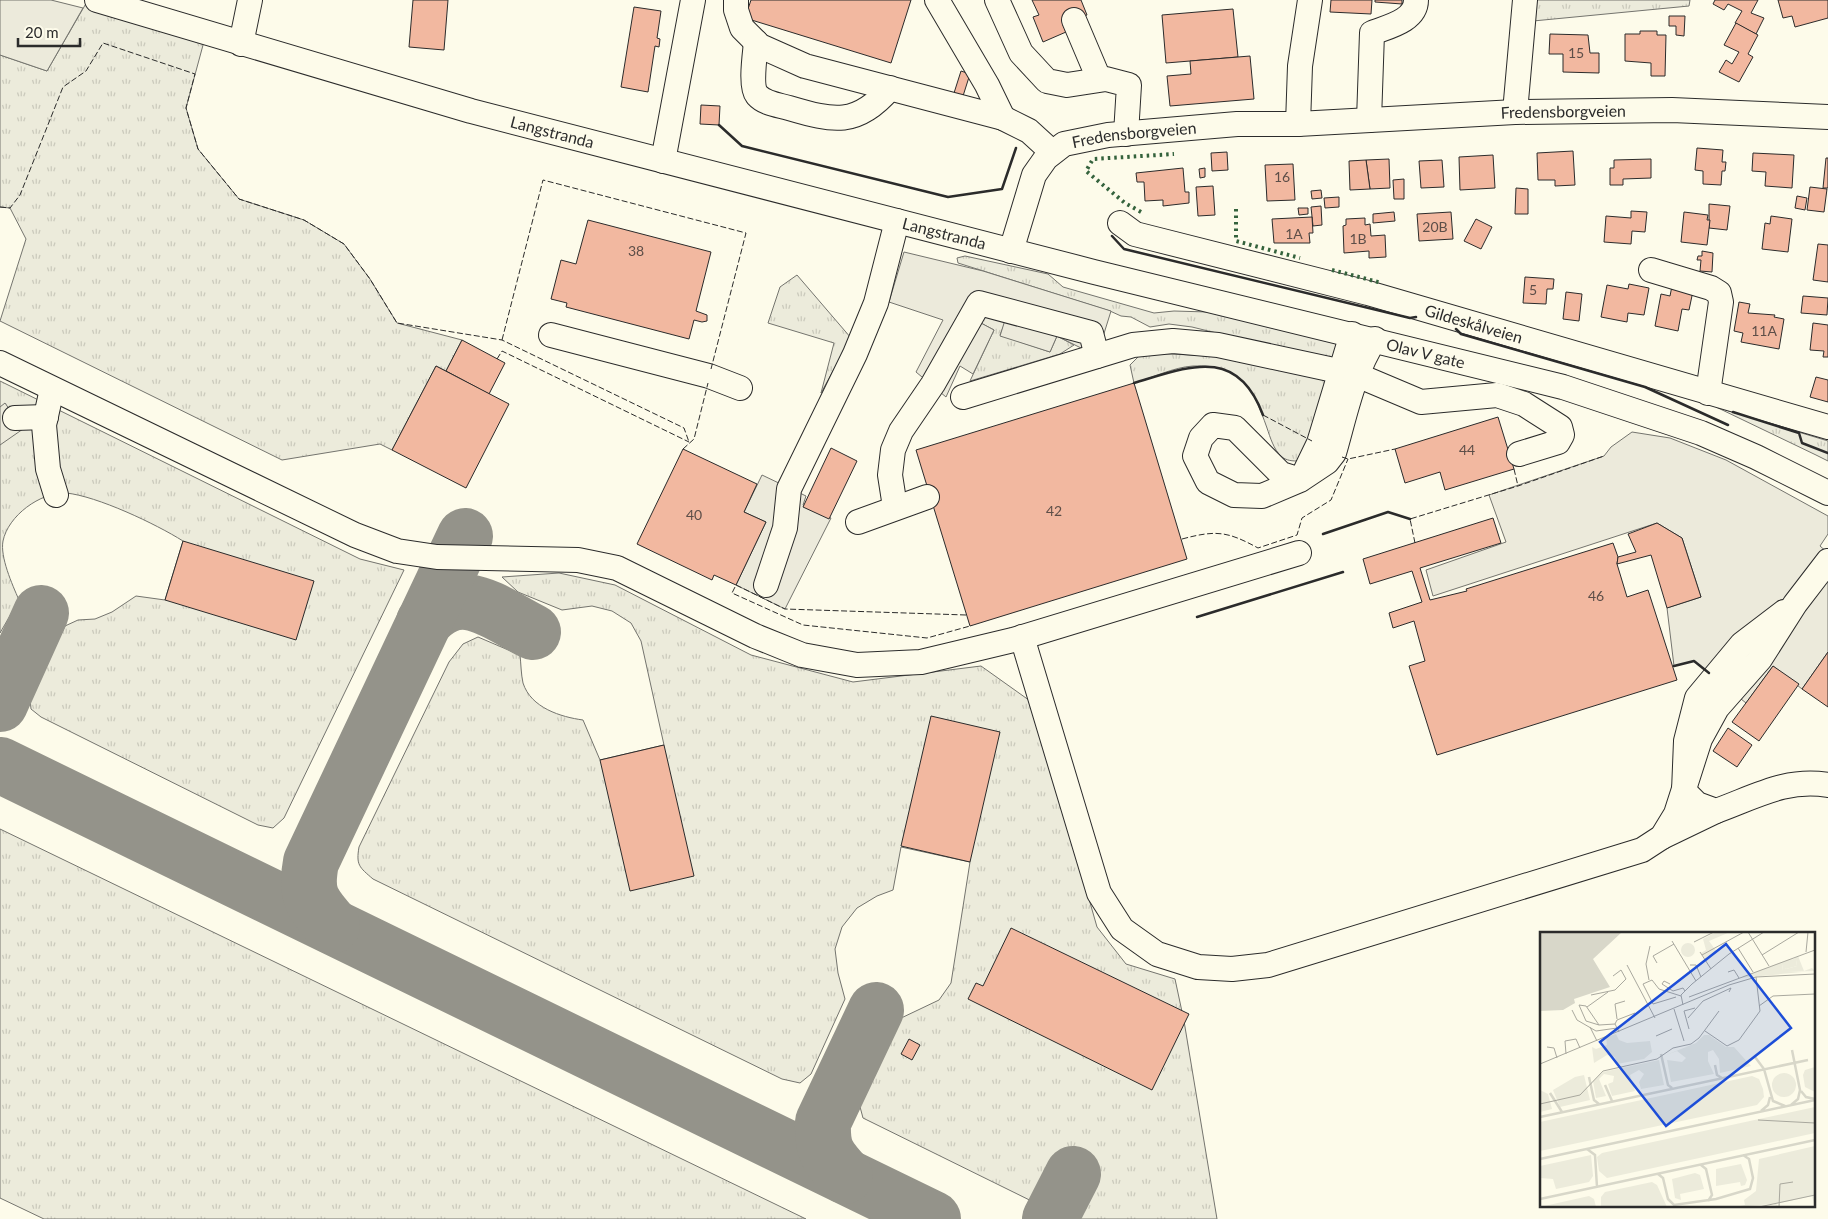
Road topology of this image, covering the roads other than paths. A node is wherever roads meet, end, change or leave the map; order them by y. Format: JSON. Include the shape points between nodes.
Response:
{"nodes":[{"id":1,"x":97,"y":0,"type":"edge"},
{"id":2,"x":250,"y":0,"type":"edge"},
{"id":3,"x":693,"y":0,"type":"edge"},
{"id":4,"x":736,"y":0,"type":"edge"},
{"id":5,"x":937,"y":0,"type":"edge"},
{"id":6,"x":997,"y":0,"type":"edge"},
{"id":7,"x":1310,"y":0,"type":"edge"},
{"id":8,"x":1416,"y":0,"type":"edge"},
{"id":9,"x":1525,"y":0,"type":"edge"},
{"id":10,"x":1074,"y":20,"type":"dead end"},
{"id":11,"x":756,"y":42,"type":"junction"},
{"id":12,"x":240,"y":44,"type":"junction"},
{"id":13,"x":1098,"y":80,"type":"junction"},
{"id":14,"x":890,"y":88,"type":"junction"},
{"id":15,"x":1515,"y":112,"type":"junction"},
{"id":16,"x":1828,"y":117,"type":"edge"},
{"id":17,"x":1003,"y":118,"type":"junction"},
{"id":18,"x":1369,"y":120,"type":"junction"},
{"id":19,"x":1298,"y":124,"type":"junction"},
{"id":20,"x":1126,"y":134,"type":"junction"},
{"id":21,"x":1052,"y":152,"type":"junction"},
{"id":22,"x":663,"y":161,"type":"junction"},
{"id":23,"x":898,"y":222,"type":"junction"},
{"id":24,"x":1120,"y":224,"type":"dead end"},
{"id":25,"x":1011,"y":251,"type":"junction"},
{"id":26,"x":1651,"y":270,"type":"dead end"},
{"id":27,"x":1352,"y":334,"type":"junction"},
{"id":28,"x":551,"y":335,"type":"dead end"},
{"id":29,"x":1375,"y":339,"type":"junction"},
{"id":30,"x":1097,"y":356,"type":"junction"},
{"id":31,"x":0,"y":364,"type":"edge"},
{"id":32,"x":1349,"y":374,"type":"junction"},
{"id":33,"x":740,"y":388,"type":"dead end"},
{"id":34,"x":52,"y":389,"type":"junction"},
{"id":35,"x":1708,"y":393,"type":"junction"},
{"id":36,"x":963,"y":397,"type":"dead end"},
{"id":37,"x":46,"y":417,"type":"junction"},
{"id":38,"x":15,"y":418,"type":"dead end"},
{"id":39,"x":1828,"y":427,"type":"edge"},
{"id":40,"x":1519,"y":454,"type":"dead end"},
{"id":41,"x":1300,"y":480,"type":"dead end"},
{"id":42,"x":1828,"y":493,"type":"edge"},
{"id":43,"x":56,"y":495,"type":"dead end"},
{"id":44,"x":927,"y":497,"type":"dead end"},
{"id":45,"x":895,"y":508,"type":"junction"},
{"id":46,"x":858,"y":522,"type":"dead end"},
{"id":47,"x":1299,"y":554,"type":"dead end"},
{"id":48,"x":1828,"y":562,"type":"edge"},
{"id":49,"x":766,"y":585,"type":"dead end"},
{"id":50,"x":1022,"y":637,"type":"junction"},
{"id":51,"x":1828,"y":785,"type":"edge"},
{"id":52,"x":1684,"y":791,"type":"junction"},
{"id":53,"x":1716,"y":811,"type":"junction"},
{"id":54,"x":1662,"y":837,"type":"junction"}],
"edges":[{"from":1,"to":12,"type":"street","name":"Langstranda"},
{"from":2,"to":12,"type":"street"},
{"from":3,"to":22,"type":"street"},
{"from":4,"to":11,"type":"street","via":[[742,28]]},
{"from":5,"to":17,"type":"street"},
{"from":6,"to":13,"type":"street","via":[[1021,53],[1047,81],[1067,86]]},
{"from":7,"to":19,"type":"street","via":[[1300,66]]},
{"from":8,"to":18,"type":"street","via":[[1406,20],[1372,32]]},
{"from":9,"to":15,"type":"street"},
{"from":10,"to":13,"type":"street"},
{"from":11,"to":14,"type":"street","via":[[805,66]]},
{"from":11,"to":14,"type":"street","via":[[753,85],[756,95],[765,102],[841,120],[867,110]]},
{"from":12,"to":22,"type":"street","name":"Langstranda","via":[[471,111]]},
{"from":13,"to":20,"type":"street","via":[[1106,79],[1129,86]]},
{"from":14,"to":17,"type":"street"},
{"from":15,"to":16,"type":"street","name":"Fredensborgveien","via":[[1672,110]]},
{"from":15,"to":18,"type":"street","name":"Fredensborgveien"},
{"from":17,"to":21,"type":"street","via":[[1029,131]]},
{"from":18,"to":19,"type":"street","name":"Fredensborgveien"},
{"from":19,"to":20,"type":"street","name":"Fredensborgveien","via":[[1237,124]]},
{"from":20,"to":21,"type":"street","name":"Fredensborgveien","via":[[1064,144]]},
{"from":21,"to":25,"type":"street","name":"Fredensborgveien","via":[[1034,175]]},
{"from":22,"to":23,"type":"street","name":"Langstranda"},
{"from":23,"to":25,"type":"street","name":"Langstranda"},
{"from":23,"to":49,"type":"street","via":[[876,303],[789,489],[785,528]]},
{"from":24,"to":35,"type":"street","name":"Gildeskålveien","via":[[1135,234],[1368,293]]},
{"from":25,"to":27,"type":"street","name":"Olav V gate"},
{"from":26,"to":35,"type":"street","via":[[1719,293],[1721,302]]},
{"from":27,"to":29,"type":"street","name":"Olav V gate"},
{"from":27,"to":32,"type":"street"},
{"from":28,"to":33,"type":"street","via":[[709,376]]},
{"from":29,"to":32,"type":"street"},
{"from":29,"to":42,"type":"street","name":"Olav V gate","via":[[1563,387],[1644,412],[1756,457]]},
{"from":30,"to":32,"type":"street","via":[[1133,345],[1173,341],[1218,345]]},
{"from":30,"to":36,"type":"street"},
{"from":30,"to":45,"type":"street","via":[[1091,333],[979,303],[934,384],[901,431],[893,450],[890,475]]},
{"from":31,"to":34,"type":"street"},
{"from":32,"to":40,"type":"street","via":[[1420,402],[1497,394],[1524,404],[1560,427],[1562,434],[1558,442]]},
{"from":32,"to":41,"type":"street"},
{"from":34,"to":37,"type":"street"},
{"from":34,"to":50,"type":"street","via":[[355,535],[397,551],[437,557],[578,560],[617,568],[794,652],[857,665],[921,662]]},
{"from":35,"to":39,"type":"street","name":"Gildeskålveien"},
{"from":37,"to":38,"type":"street"},
{"from":37,"to":43,"type":"street","via":[[48,469]]},
{"from":44,"to":45,"type":"street"},
{"from":45,"to":46,"type":"street"},
{"from":47,"to":50,"type":"street"},
{"from":48,"to":52,"type":"street","via":[[1795,604],[1742,644],[1697,698],[1686,741]]},
{"from":50,"to":54,"type":"street","via":[[1099,893],[1122,929],[1157,954],[1198,967],[1232,969],[1268,965],[1642,850]]},
{"from":51,"to":53,"type":"street","via":[[1812,782],[1783,785]]},
{"from":52,"to":53,"type":"street","via":[[1697,804]]},
{"from":52,"to":54,"type":"street","via":[[1676,814]]},
{"from":53,"to":54,"type":"street"}]}
